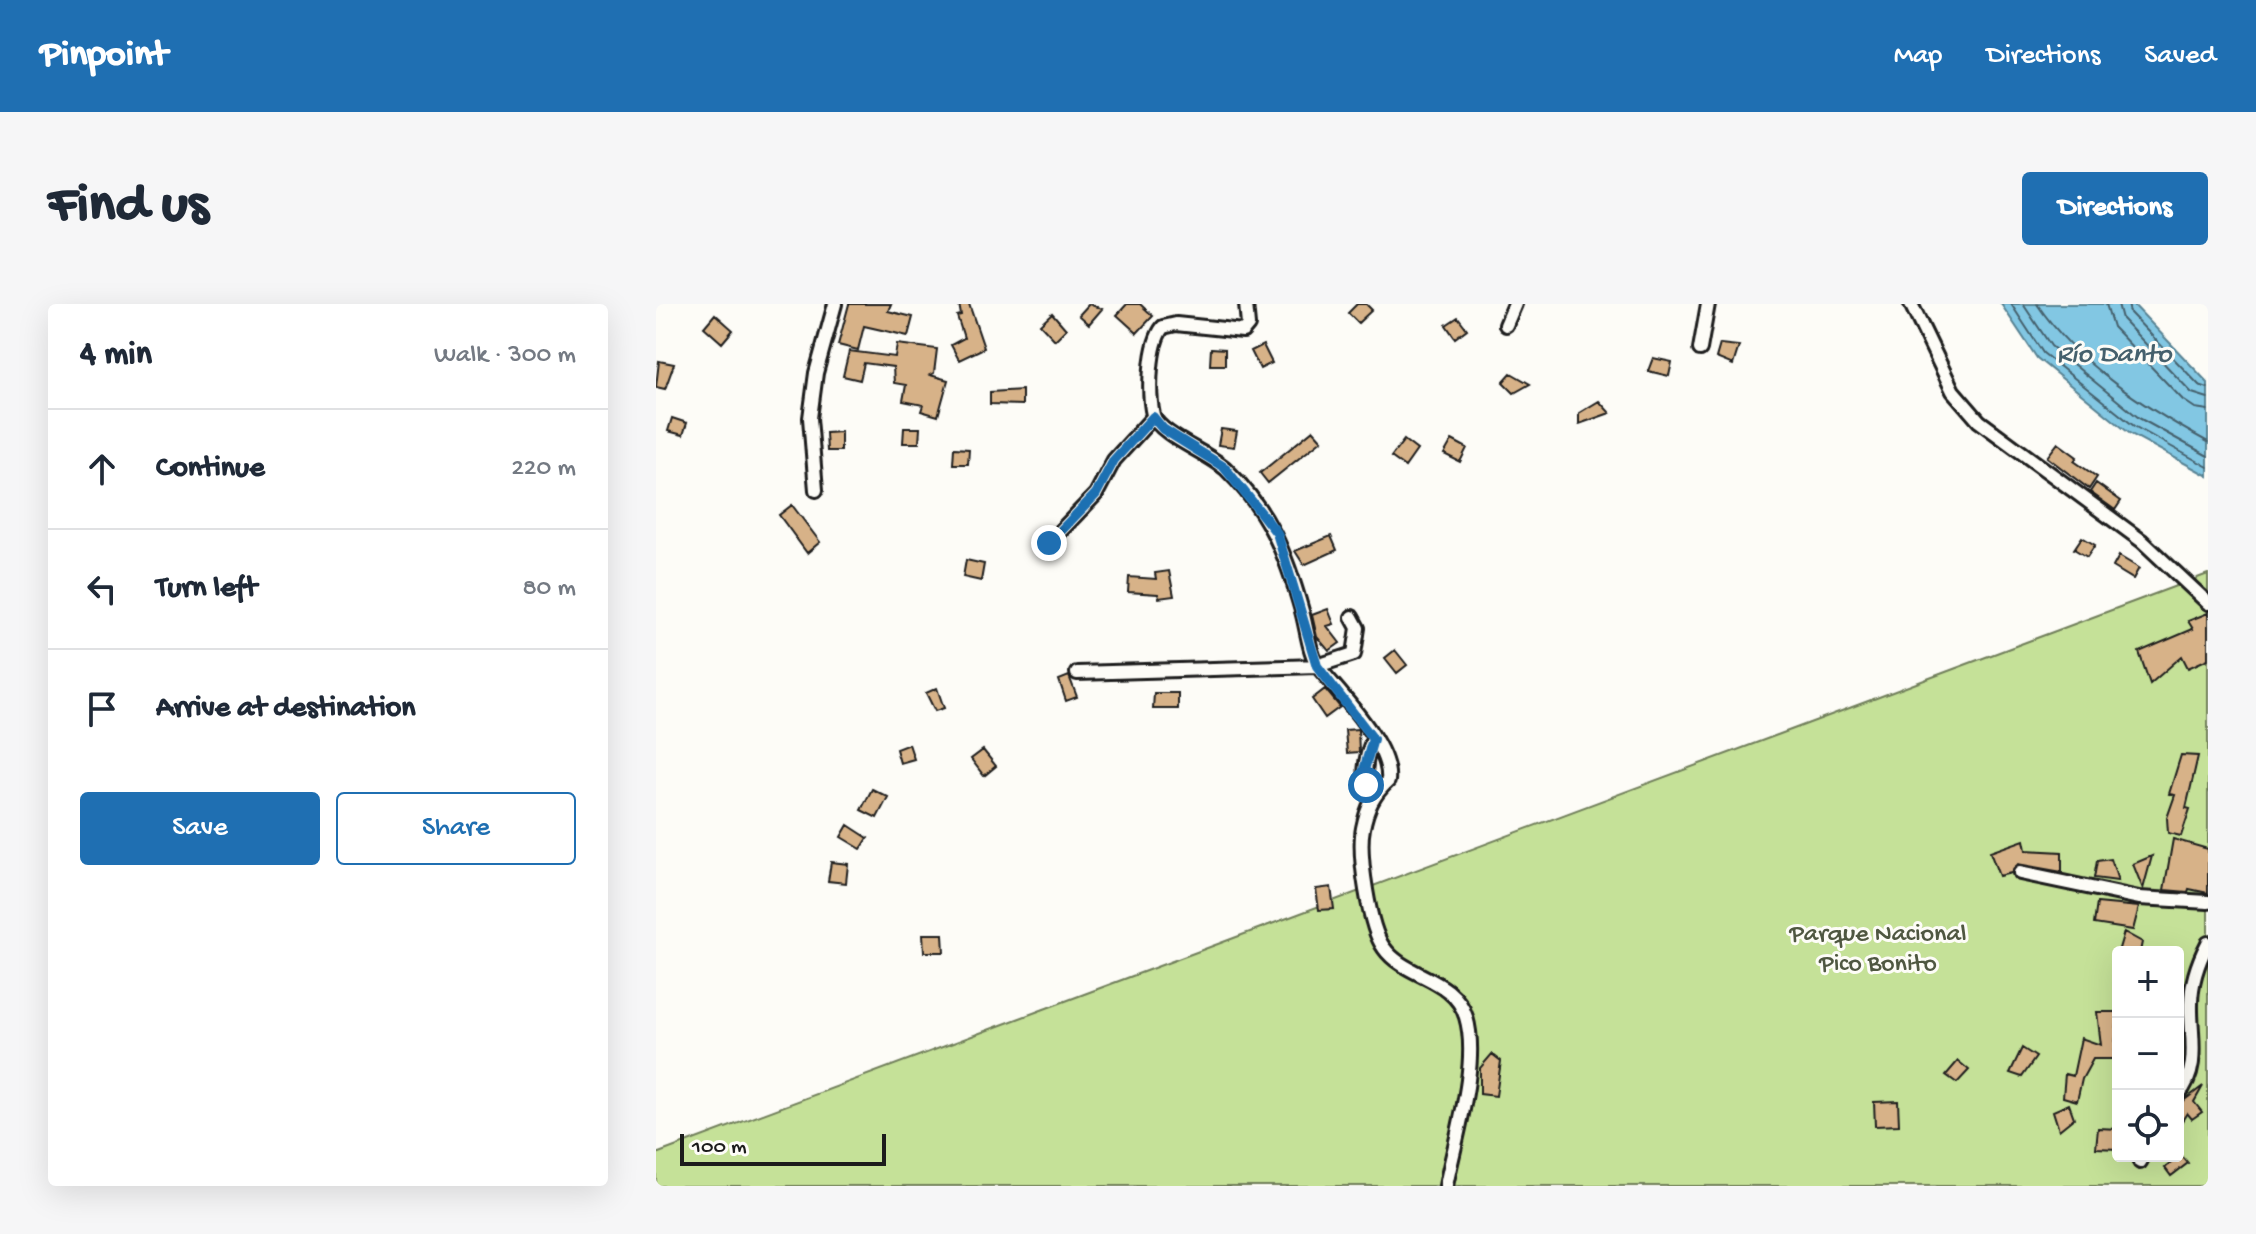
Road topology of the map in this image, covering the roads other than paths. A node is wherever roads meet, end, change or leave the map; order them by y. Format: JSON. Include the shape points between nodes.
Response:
{"nodes":[{"id":1,"x":835,"y":304,"type":"edge"},
{"id":2,"x":1246,"y":304,"type":"edge"},
{"id":3,"x":1515,"y":304,"type":"edge"},
{"id":4,"x":1708,"y":304,"type":"edge"},
{"id":5,"x":1911,"y":304,"type":"edge"},
{"id":6,"x":1506,"y":325,"type":"dead end"},
{"id":7,"x":1700,"y":349,"type":"dead end"},
{"id":8,"x":1153,"y":417,"type":"junction"},
{"id":9,"x":816,"y":490,"type":"dead end"},
{"id":10,"x":1049,"y":543,"type":"dead end"},
{"id":11,"x":2208,"y":603,"type":"edge"},
{"id":12,"x":1352,"y":617,"type":"dead end"},
{"id":13,"x":1317,"y":666,"type":"junction"},
{"id":14,"x":1077,"y":673,"type":"dead end"},
{"id":15,"x":1373,"y":739,"type":"junction"},
{"id":16,"x":1373,"y":795,"type":"junction"},
{"id":17,"x":2020,"y":873,"type":"dead end"},
{"id":18,"x":2208,"y":902,"type":"edge"},
{"id":19,"x":2208,"y":943,"type":"edge"},
{"id":20,"x":2182,"y":1090,"type":"edge"},
{"id":21,"x":1446,"y":1186,"type":"edge"}],
"edges":[{"from":1,"to":9,"type":"street","via":[[810,418]]},
{"from":2,"to":8,"type":"street","via":[[1248,325],[1243,331],[1163,327],[1152,352]]},
{"from":3,"to":6,"type":"street"},
{"from":4,"to":7,"type":"street"},
{"from":5,"to":11,"type":"street","via":[[1953,391],[1979,421],[2142,541]]},
{"from":8,"to":10,"type":"street","via":[[1114,460],[1096,494]]},
{"from":8,"to":13,"type":"street","via":[[1163,429],[1224,467],[1277,533]]},
{"from":12,"to":13,"type":"street","via":[[1358,628],[1354,654]]},
{"from":13,"to":14,"type":"street"},
{"from":13,"to":15,"type":"street"},
{"from":15,"to":16,"type":"street","via":[[1364,770]]},
{"from":15,"to":16,"type":"street","via":[[1389,771],[1388,781]]},
{"from":16,"to":21,"type":"street","via":[[1362,831],[1377,936],[1399,963],[1454,996],[1466,1016],[1468,1070]]},
{"from":17,"to":18,"type":"street","via":[[2139,898]]},
{"from":19,"to":20,"type":"street","via":[[2194,979],[2193,1066]]}]}
